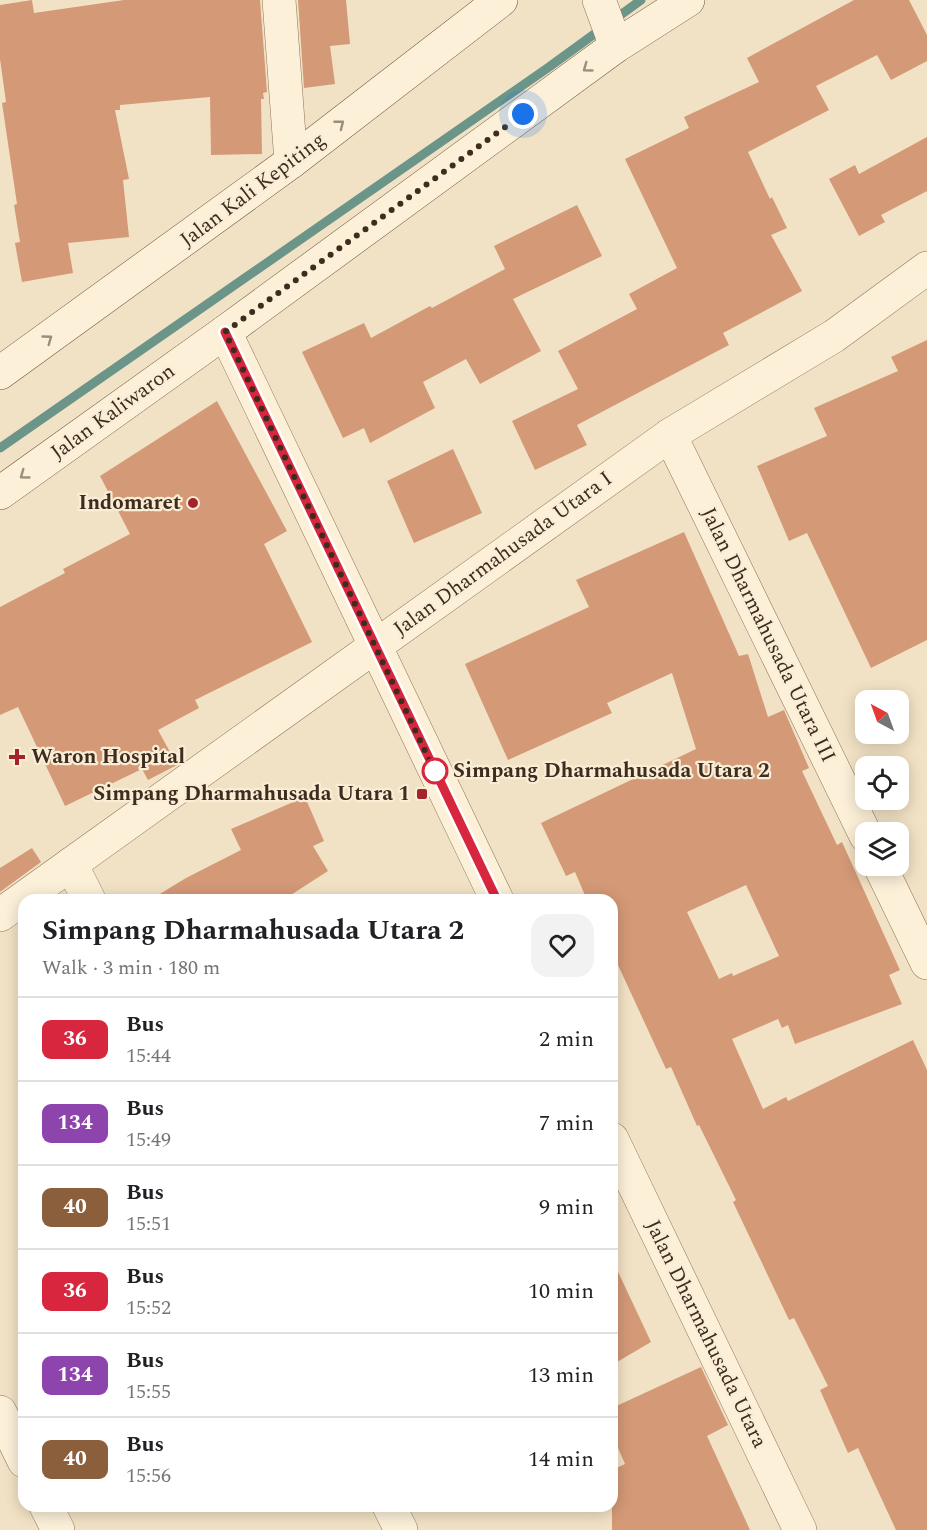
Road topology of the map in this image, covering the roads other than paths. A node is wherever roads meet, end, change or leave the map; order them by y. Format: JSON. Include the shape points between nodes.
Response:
{"nodes":[{"id":1,"x":279,"y":0,"type":"edge"},
{"id":2,"x":501,"y":0,"type":"edge"},
{"id":3,"x":599,"y":0,"type":"edge"},
{"id":4,"x":688,"y":0,"type":"edge"},
{"id":5,"x":614,"y":41,"type":"junction"},
{"id":6,"x":291,"y":162,"type":"junction"},
{"id":7,"x":915,"y":276,"type":"edge"},
{"id":8,"x":225,"y":332,"type":"junction"},
{"id":9,"x":0,"y":373,"type":"edge"},
{"id":10,"x":670,"y":435,"type":"junction"},
{"id":11,"x":0,"y":493,"type":"edge"},
{"id":12,"x":374,"y":645,"type":"junction"},
{"id":13,"x":859,"y":822,"type":"edge"},
{"id":14,"x":71,"y":864,"type":"junction"},
{"id":15,"x":885,"y":876,"type":"edge"},
{"id":16,"x":29,"y":894,"type":"edge"},
{"id":17,"x":86,"y":894,"type":"edge"},
{"id":18,"x":494,"y":894,"type":"edge"},
{"id":19,"x":18,"y":902,"type":"edge"},
{"id":20,"x":0,"y":915,"type":"edge"},
{"id":21,"x":927,"y":963,"type":"edge"},
{"id":22,"x":618,"y":1151,"type":"edge"},
{"id":23,"x":0,"y":1412,"type":"edge"},
{"id":24,"x":18,"y":1449,"type":"edge"},
{"id":25,"x":49,"y":1512,"type":"edge"},
{"id":26,"x":392,"y":1512,"type":"edge"},
{"id":27,"x":58,"y":1530,"type":"edge"},
{"id":28,"x":401,"y":1530,"type":"edge"},
{"id":29,"x":800,"y":1530,"type":"edge"}],
"edges":[{"from":1,"to":6,"type":"street"},
{"from":6,"to":2,"type":"street","name":"Jalan Kali Kepiting","one_way":true},
{"from":3,"to":5,"type":"street"},
{"from":4,"to":5,"type":"street","name":"Jalan Kaliwaron"},
{"from":5,"to":8,"type":"street","name":"Jalan Kaliwaron","one_way":true},
{"from":9,"to":6,"type":"street","name":"Jalan Kali Kepiting","one_way":true},
{"from":7,"to":10,"type":"street","name":"Jalan Dharmahusada Utara I","via":[[834,336]]},
{"from":8,"to":11,"type":"street","name":"Jalan Kaliwaron","one_way":true},
{"from":8,"to":12,"type":"street"},
{"from":10,"to":12,"type":"street","name":"Jalan Dharmahusada Utara I"},
{"from":10,"to":13,"type":"street","name":"Jalan Dharmahusada Utara III"},
{"from":12,"to":14,"type":"street","name":"Jalan Dharmahusada Utara I"},
{"from":12,"to":18,"type":"street"},
{"from":14,"to":16,"type":"street","name":"Jalan Dharmahusada Utara I"},
{"from":14,"to":17,"type":"street"},
{"from":15,"to":21,"type":"street"},
{"from":19,"to":20,"type":"street","name":"Jalan Dharmahusada Utara I"},
{"from":22,"to":29,"type":"street","name":"Jalan Dharmahusada Utara"},
{"from":23,"to":24,"type":"street"},
{"from":25,"to":27,"type":"street"},
{"from":26,"to":28,"type":"street"}]}
